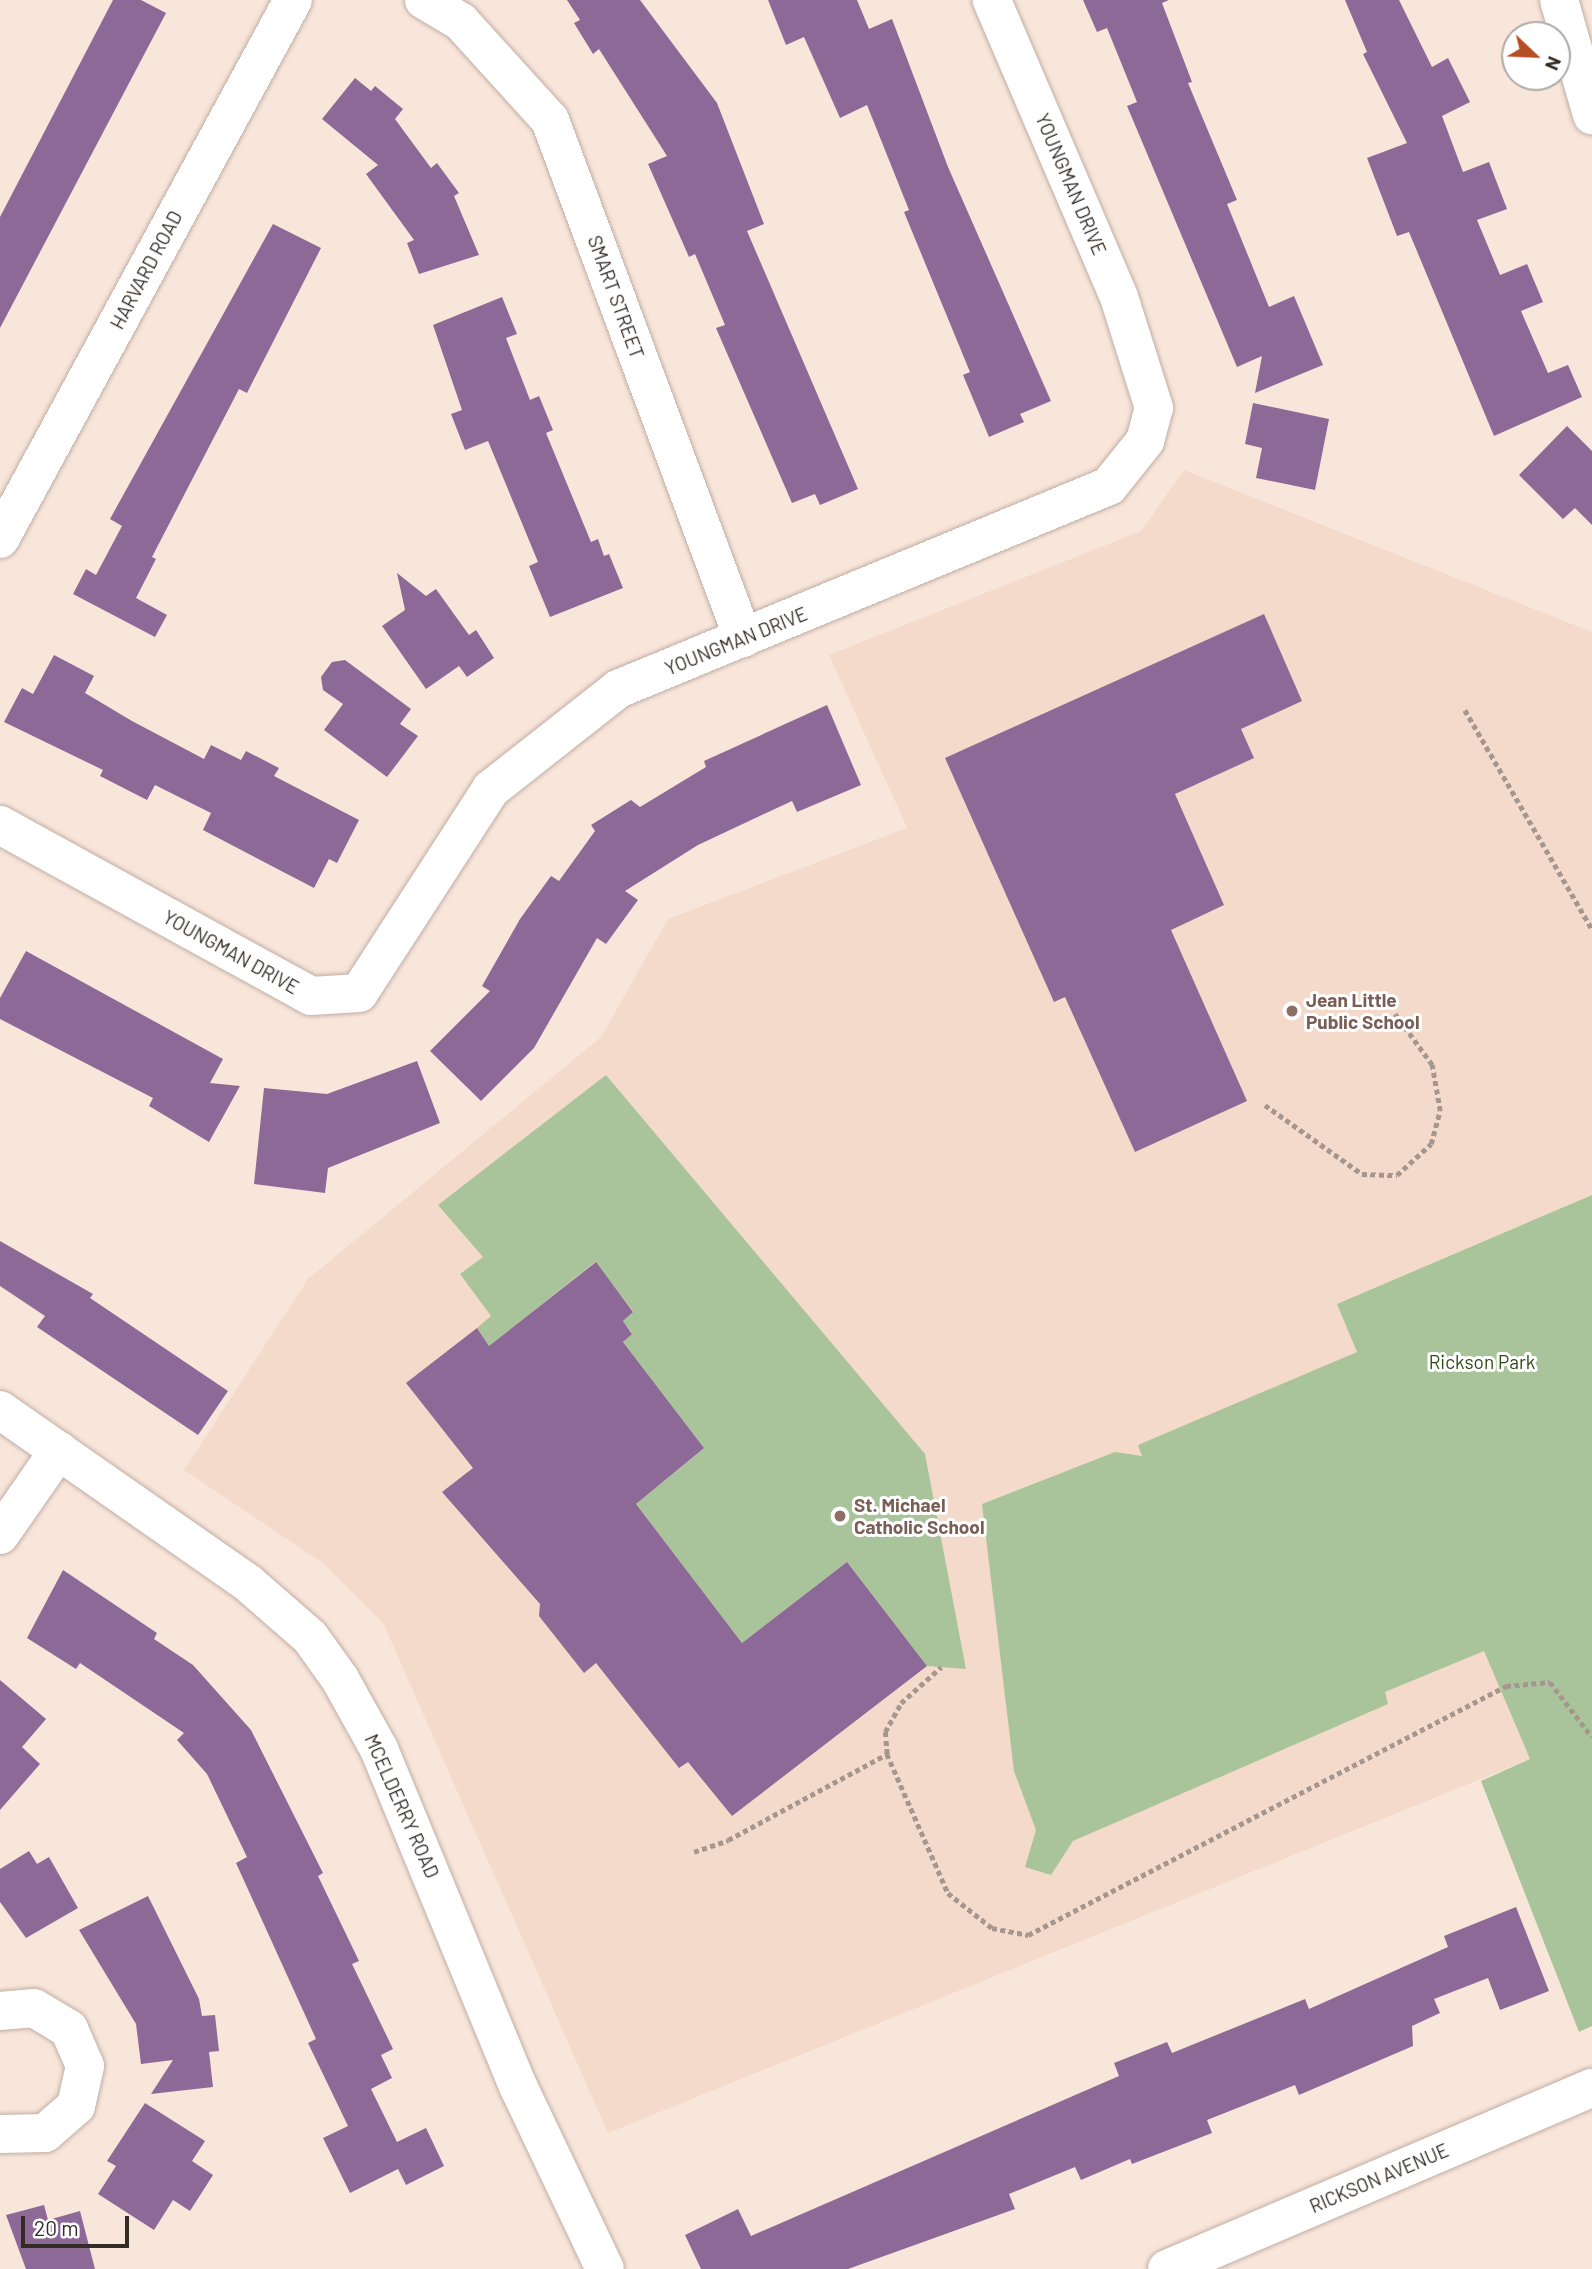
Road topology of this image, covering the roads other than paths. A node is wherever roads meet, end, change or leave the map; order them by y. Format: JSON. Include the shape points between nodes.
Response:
{"nodes":[{"id":1,"x":293,"y":0,"type":"edge"},
{"id":2,"x":424,"y":0,"type":"edge"},
{"id":3,"x":992,"y":0,"type":"edge"},
{"id":4,"x":1559,"y":0,"type":"edge"},
{"id":5,"x":1592,"y":115,"type":"edge"},
{"id":6,"x":0,"y":539,"type":"edge"},
{"id":7,"x":743,"y":638,"type":"junction"},
{"id":8,"x":0,"y":825,"type":"edge"},
{"id":9,"x":0,"y":1410,"type":"edge"},
{"id":10,"x":59,"y":1450,"type":"junction"},
{"id":11,"x":0,"y":1535,"type":"edge"},
{"id":12,"x":0,"y":2011,"type":"edge"},
{"id":13,"x":1592,"y":2088,"type":"edge"},
{"id":14,"x":0,"y":2134,"type":"edge"},
{"id":15,"x":1234,"y":2255,"type":"edge"},
{"id":16,"x":605,"y":2269,"type":"edge"},
{"id":17,"x":1167,"y":2269,"type":"edge"}],
"edges":[{"from":1,"to":6,"type":"street","name":"HARVARD ROAD"},
{"from":2,"to":7,"type":"street","name":"SMART STREET","via":[[461,22],[550,120]]},
{"from":3,"to":7,"type":"street","name":"YOUNGMAN DRIVE","via":[[1119,297],[1154,408],[1145,441],[1109,486]]},
{"from":4,"to":5,"type":"street"},
{"from":7,"to":8,"type":"street","name":"YOUNGMAN DRIVE","via":[[618,689],[491,789],[359,993],[311,996]]},
{"from":9,"to":10,"type":"street","name":"MCELDERRY ROAD"},
{"from":10,"to":11,"type":"street"},
{"from":10,"to":16,"type":"street","name":"MCELDERRY ROAD","via":[[248,1583],[310,1637],[340,1679],[379,1749],[519,2088]]},
{"from":12,"to":14,"type":"street","via":[[34,2008],[69,2029],[85,2066],[76,2106],[45,2133]]},
{"from":13,"to":15,"type":"street","name":"RICKSON AVENUE"},
{"from":15,"to":17,"type":"street","name":"RICKSON AVENUE"}]}
